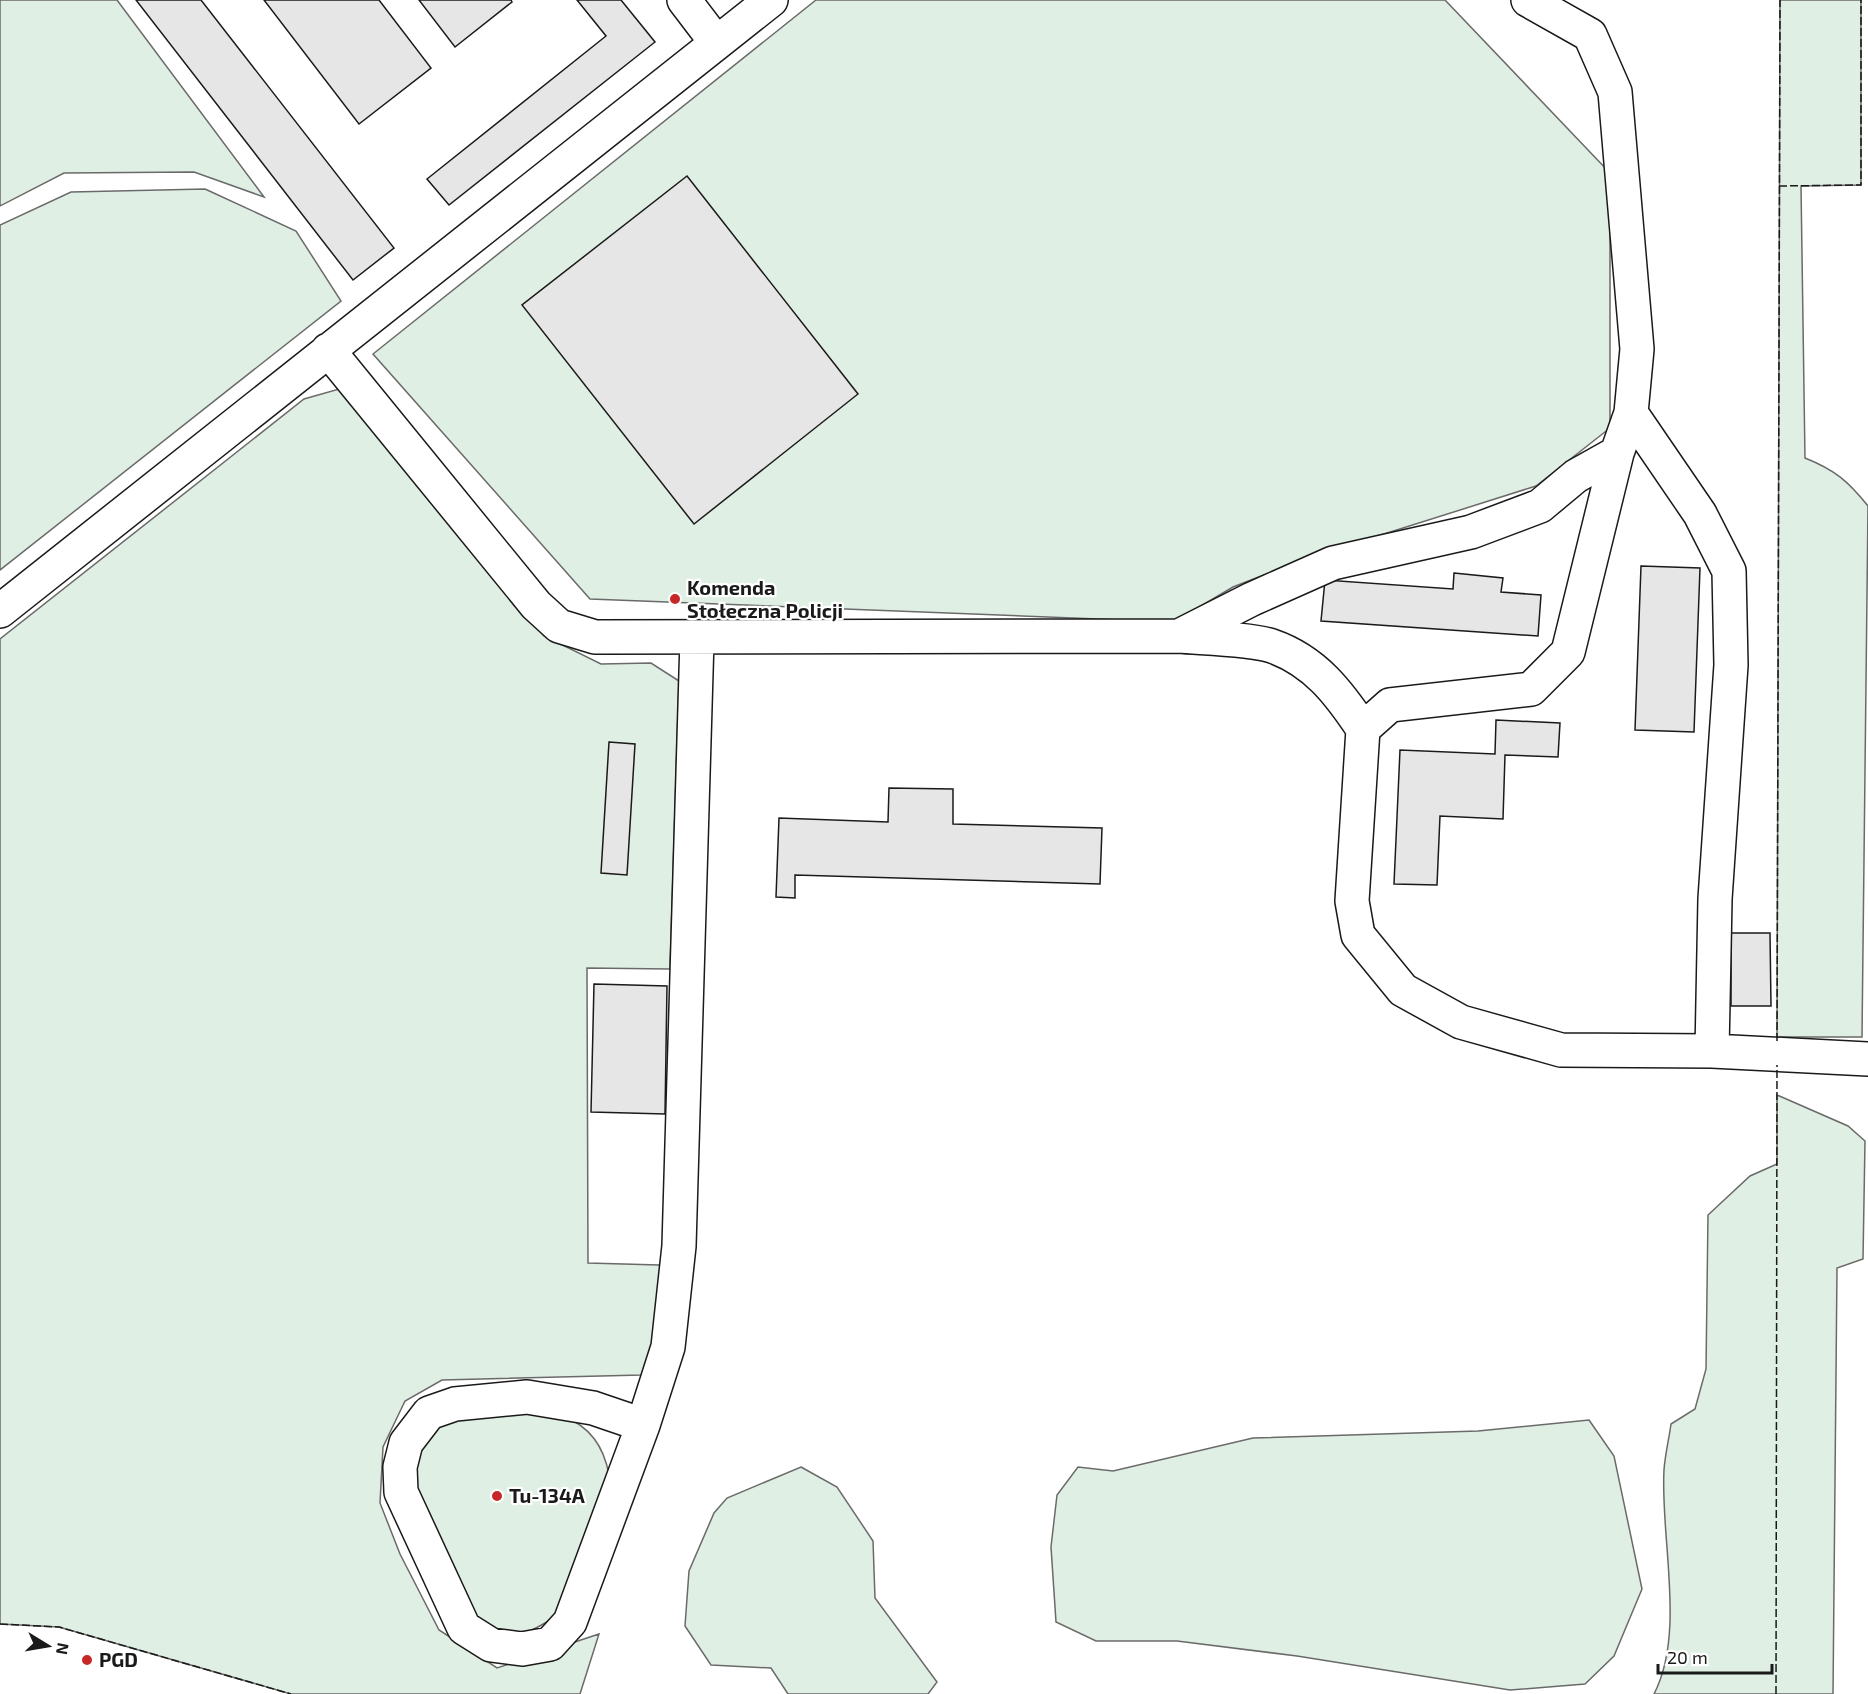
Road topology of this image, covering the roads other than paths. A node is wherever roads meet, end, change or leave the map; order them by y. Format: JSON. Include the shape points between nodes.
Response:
{"nodes":[{"id":1,"x":684,"y":0,"type":"edge"},
{"id":2,"x":771,"y":0,"type":"edge"},
{"id":3,"x":1528,"y":0,"type":"edge"},
{"id":4,"x":716,"y":42,"type":"junction"},
{"id":5,"x":328,"y":350,"type":"junction"},
{"id":6,"x":1631,"y":413,"type":"junction"},
{"id":7,"x":1617,"y":453,"type":"junction"},
{"id":8,"x":0,"y":611,"type":"edge"},
{"id":9,"x":1179,"y":636,"type":"junction"},
{"id":10,"x":697,"y":639,"type":"junction"},
{"id":11,"x":1363,"y":729,"type":"junction"},
{"id":12,"x":1712,"y":1051,"type":"junction"},
{"id":13,"x":1868,"y":1059,"type":"edge"},
{"id":14,"x":643,"y":1425,"type":"junction"}],
"edges":[{"from":1,"to":4,"type":"lane"},
{"from":2,"to":4,"type":"lane"},
{"from":3,"to":6,"type":"lane","via":[[1590,35],[1616,92],[1637,349]]},
{"from":4,"to":5,"type":"lane"},
{"from":5,"to":8,"type":"lane"},
{"from":5,"to":10,"type":"lane","via":[[536,605],[559,626],[595,637]]},
{"from":6,"to":7,"type":"lane"},
{"from":6,"to":12,"type":"lane","via":[[1700,514],[1729,571],[1731,665],[1715,899]]},
{"from":7,"to":9,"type":"lane","via":[[1576,476],[1540,506],[1471,532],[1333,563]]},
{"from":7,"to":11,"type":"lane","via":[[1568,652],[1530,689],[1390,705]]},
{"from":9,"to":10,"type":"lane"},
{"from":9,"to":11,"type":"lane","via":[[1271,645],[1317,670],[1339,692]]},
{"from":10,"to":14,"type":"lane","via":[[678,1246],[668,1347]]},
{"from":11,"to":12,"type":"lane","via":[[1352,901],[1358,935],[1403,990],[1461,1022],[1561,1050]]},
{"from":12,"to":13,"type":"lane"},
{"from":14,"to":14,"type":"lane","via":[[570,1622],[550,1644],[522,1649],[491,1645],[464,1628],[401,1492],[400,1467],[406,1443],[429,1413],[455,1404],[526,1397],[593,1408]]}]}
